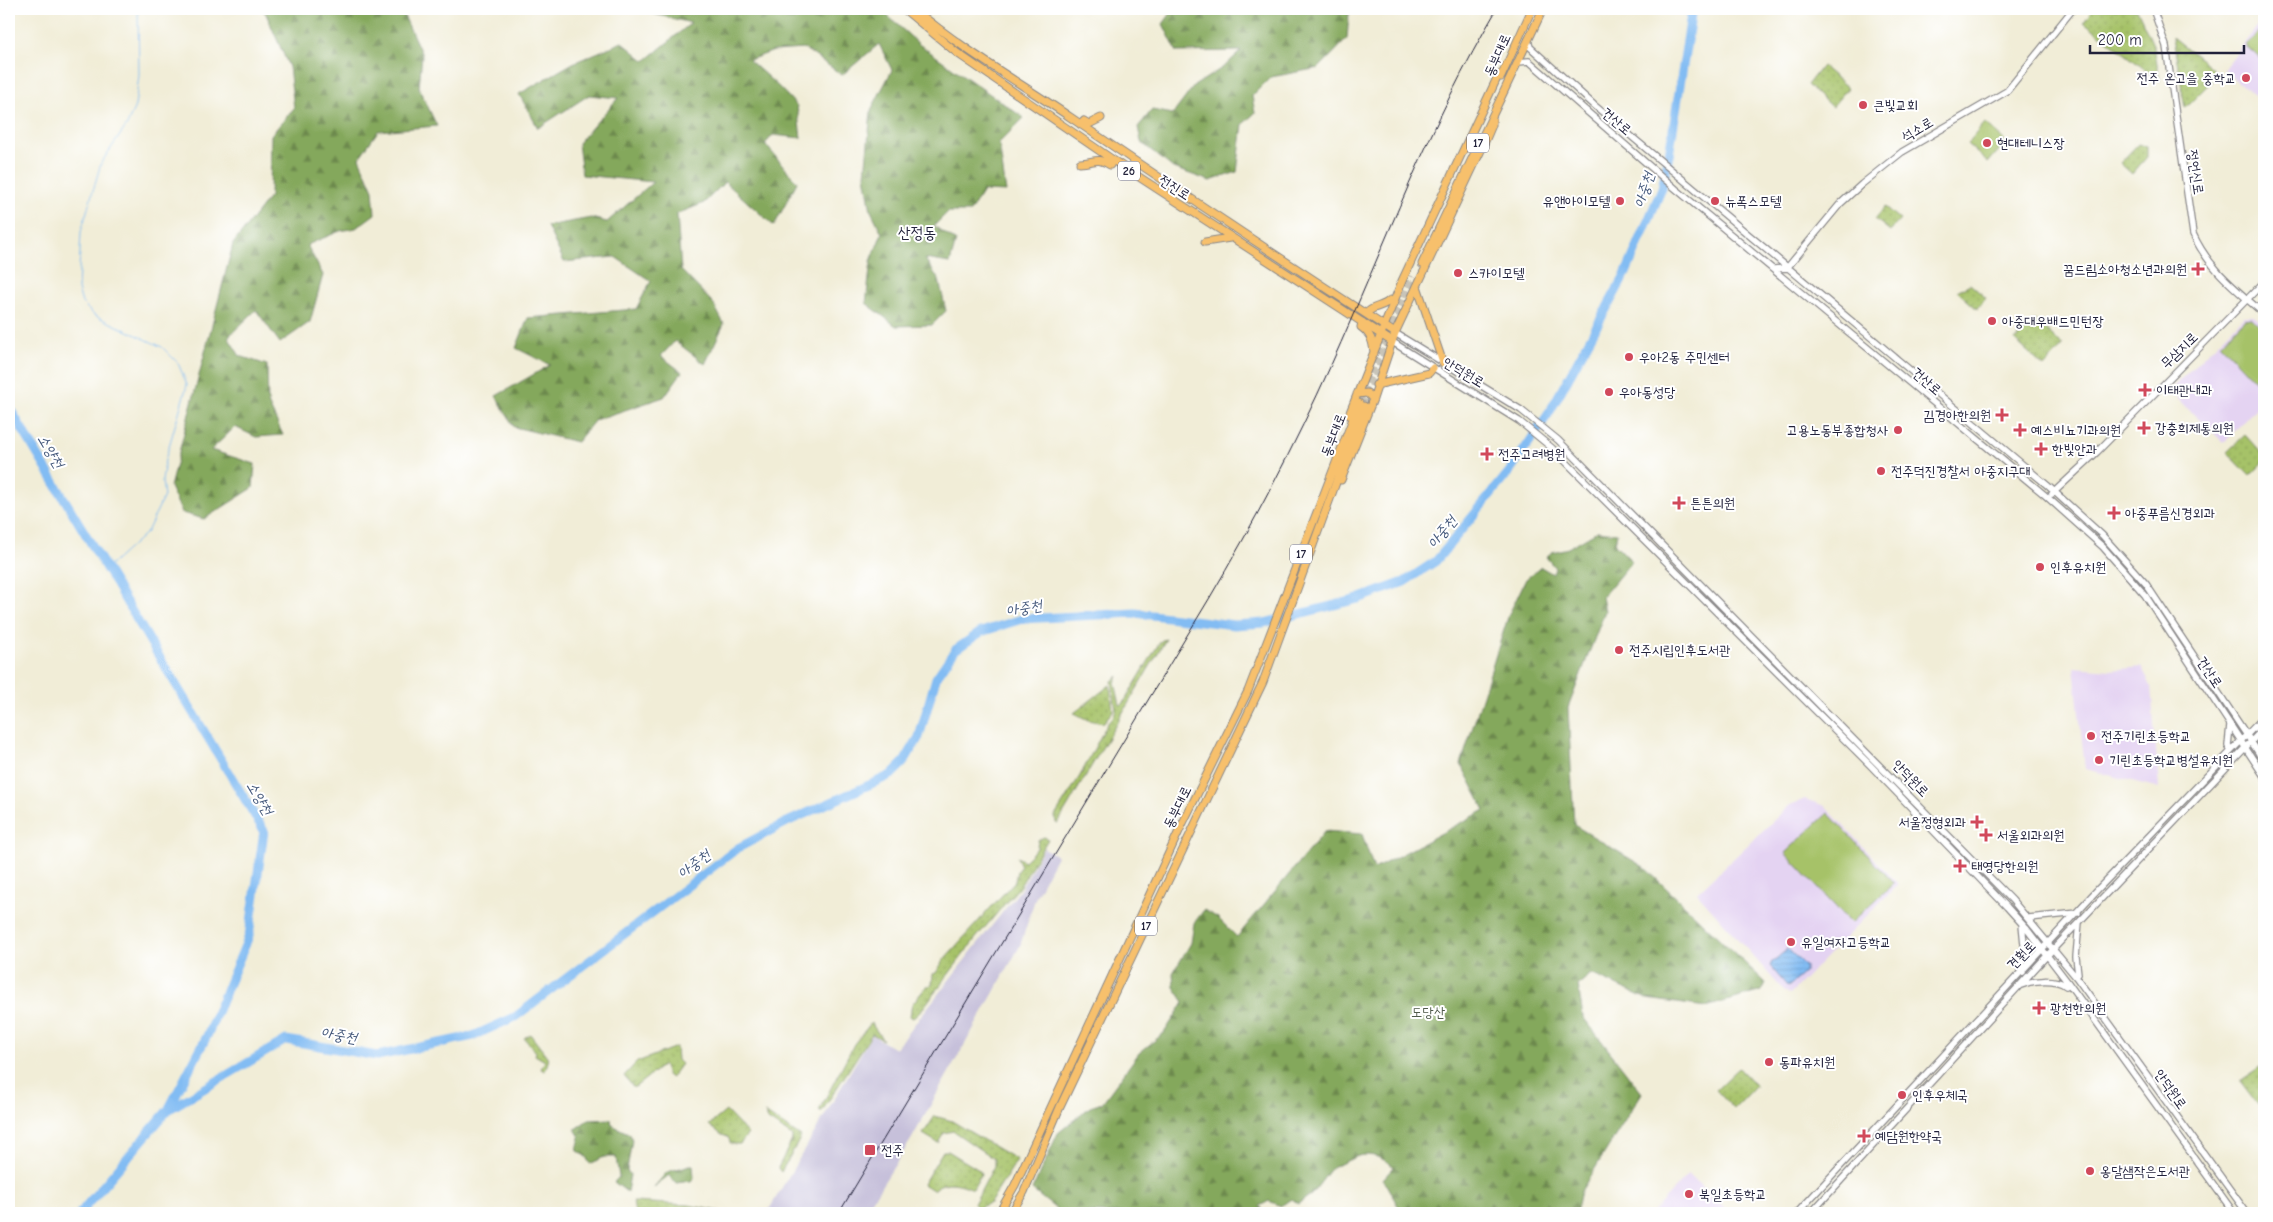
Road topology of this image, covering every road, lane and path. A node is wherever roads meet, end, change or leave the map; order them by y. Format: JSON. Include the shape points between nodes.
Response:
{"nodes":[{"id":1,"x":904,"y":9,"type":"edge"},
{"id":2,"x":914,"y":9,"type":"edge"},
{"id":3,"x":1532,"y":9,"type":"edge"},
{"id":4,"x":1543,"y":9,"type":"edge"},
{"id":5,"x":2073,"y":9,"type":"edge"},
{"id":6,"x":2153,"y":9,"type":"edge"},
{"id":7,"x":1528,"y":40,"type":"junction"},
{"id":8,"x":1518,"y":62,"type":"junction"},
{"id":9,"x":1501,"y":74,"type":"junction"},
{"id":10,"x":1101,"y":118,"type":"dead end"},
{"id":11,"x":1492,"y":118,"type":"junction"},
{"id":12,"x":1081,"y":125,"type":"junction"},
{"id":13,"x":1113,"y":160,"type":"junction"},
{"id":14,"x":1080,"y":163,"type":"dead end"},
{"id":15,"x":1230,"y":238,"type":"junction"},
{"id":16,"x":1205,"y":242,"type":"dead end"},
{"id":17,"x":1787,"y":268,"type":"junction"},
{"id":18,"x":1774,"y":269,"type":"junction"},
{"id":19,"x":1402,"y":281,"type":"junction"},
{"id":20,"x":2264,"y":282,"type":"edge"},
{"id":21,"x":1418,"y":286,"type":"junction"},
{"id":22,"x":2248,"y":299,"type":"junction"},
{"id":23,"x":1395,"y":302,"type":"junction"},
{"id":24,"x":1367,"y":313,"type":"junction"},
{"id":25,"x":2264,"y":314,"type":"edge"},
{"id":26,"x":1362,"y":322,"type":"junction"},
{"id":27,"x":1384,"y":326,"type":"junction"},
{"id":28,"x":1395,"y":333,"type":"junction"},
{"id":29,"x":1382,"y":335,"type":"junction"},
{"id":30,"x":1391,"y":341,"type":"junction"},
{"id":31,"x":1375,"y":354,"type":"junction"},
{"id":32,"x":1443,"y":363,"type":"junction"},
{"id":33,"x":1433,"y":368,"type":"junction"},
{"id":34,"x":1376,"y":385,"type":"junction"},
{"id":35,"x":1357,"y":394,"type":"junction"},
{"id":36,"x":1373,"y":399,"type":"junction"},
{"id":37,"x":2056,"y":493,"type":"junction"},
{"id":38,"x":2046,"y":496,"type":"junction"},
{"id":39,"x":1331,"y":498,"type":"junction"},
{"id":40,"x":1321,"y":499,"type":"junction"},
{"id":41,"x":2264,"y":717,"type":"edge"},
{"id":42,"x":2230,"y":725,"type":"junction"},
{"id":43,"x":2263,"y":729,"type":"edge"},
{"id":44,"x":2246,"y":735,"type":"junction"},
{"id":45,"x":2241,"y":741,"type":"junction"},
{"id":46,"x":2251,"y":741,"type":"junction"},
{"id":47,"x":2245,"y":747,"type":"junction"},
{"id":48,"x":2230,"y":751,"type":"junction"},
{"id":49,"x":2259,"y":754,"type":"junction"},
{"id":50,"x":2264,"y":761,"type":"edge"},
{"id":51,"x":2264,"y":776,"type":"edge"},
{"id":52,"x":2078,"y":913,"type":"junction"},
{"id":53,"x":2029,"y":918,"type":"junction"},
{"id":54,"x":2079,"y":922,"type":"junction"},
{"id":55,"x":2022,"y":924,"type":"junction"},
{"id":56,"x":2052,"y":946,"type":"junction"},
{"id":57,"x":2043,"y":950,"type":"junction"},
{"id":58,"x":2047,"y":956,"type":"junction"},
{"id":59,"x":2023,"y":972,"type":"junction"},
{"id":60,"x":2076,"y":977,"type":"junction"},
{"id":61,"x":2069,"y":984,"type":"junction"},
{"id":62,"x":2020,"y":986,"type":"junction"},
{"id":63,"x":999,"y":1213,"type":"edge"},
{"id":64,"x":1011,"y":1213,"type":"edge"},
{"id":65,"x":1797,"y":1213,"type":"edge"},
{"id":66,"x":1810,"y":1213,"type":"edge"},
{"id":67,"x":2234,"y":1213,"type":"edge"},
{"id":68,"x":2247,"y":1213,"type":"edge"}],
"edges":[{"from":1,"to":13,"type":"main road","name":"전진로","number":"26","via":[[957,53]]},
{"from":2,"to":12,"type":"main road","name":"전진로","number":"26","via":[[974,55]]},
{"from":3,"to":9,"type":"main road","name":"동부대로","number":"17"},
{"from":4,"to":7,"type":"main road","name":"동부대로","number":"17"},
{"from":5,"to":17,"type":"street","name":"석소로","via":[[2007,91],[1922,140],[1876,173],[1840,204]]},
{"from":6,"to":22,"type":"street","name":"정언신로","via":[[2166,46],[2193,234],[2205,258]]},
{"from":7,"to":8,"type":"main road","name":"동부대로","number":"17"},
{"from":7,"to":17,"type":"street","name":"건산로","via":[[1530,47],[1659,161]]},
{"from":8,"to":11,"type":"main road","name":"동부대로","number":"17"},
{"from":8,"to":18,"type":"street","name":"건산로","via":[[1529,61]]},
{"from":9,"to":11,"type":"main road","name":"동부대로","number":"17","via":[[1413,277]]},
{"from":9,"to":19,"type":"main road"},
{"from":10,"to":12,"type":"main road"},
{"from":11,"to":21,"type":"main road","name":"동부대로","via":[[1492,125]]},
{"from":12,"to":24,"type":"main road","name":"전진로","number":"26","via":[[1239,233]]},
{"from":13,"to":14,"type":"main road","via":[[1110,165],[1103,160],[1092,159]]},
{"from":13,"to":15,"type":"main road","name":"전진로","number":"26"},
{"from":15,"to":16,"type":"main road"},
{"from":15,"to":26,"type":"main road","name":"전진로","number":"26"},
{"from":17,"to":18,"type":"street"},
{"from":17,"to":37,"type":"street","name":"건산로"},
{"from":18,"to":38,"type":"street","name":"건산로"},
{"from":19,"to":21,"type":"main road","via":[[1409,287]]},
{"from":19,"to":23,"type":"main road"},
{"from":20,"to":22,"type":"street","name":"무삼지로"},
{"from":21,"to":28,"type":"main road","name":"동부대로"},
{"from":21,"to":32,"type":"main road"},
{"from":22,"to":25,"type":"street","name":"정언신로"},
{"from":22,"to":37,"type":"street","name":"무삼지로"},
{"from":23,"to":24,"type":"main road","via":[[1390,300]]},
{"from":23,"to":27,"type":"main road"},
{"from":24,"to":27,"type":"main road","name":"전진로","number":"26"},
{"from":26,"to":29,"type":"main road","name":"전진로"},
{"from":26,"to":31,"type":"main road","via":[[1361,327],[1369,333]]},
{"from":27,"to":28,"type":"main road","name":"전진로","number":"26"},
{"from":27,"to":29,"type":"main road"},
{"from":28,"to":30,"type":"main road","name":"동부대로"},
{"from":28,"to":32,"type":"street","name":"안덕원로"},
{"from":29,"to":30,"type":"main road","name":"전진로"},
{"from":29,"to":31,"type":"main road"},
{"from":30,"to":33,"type":"street","name":"안덕원로"},
{"from":30,"to":34,"type":"main road","name":"동부대로"},
{"from":31,"to":35,"type":"main road"},
{"from":32,"to":53,"type":"street","name":"안덕원로","via":[[1528,415],[1558,440]]},
{"from":33,"to":34,"type":"main road","via":[[1429,373]]},
{"from":33,"to":55,"type":"street","name":"안덕원로","via":[[1524,425],[1552,448],[1870,765]]},
{"from":34,"to":36,"type":"main road","name":"동부대로"},
{"from":35,"to":36,"type":"main road","via":[[1367,393]]},
{"from":35,"to":40,"type":"main road"},
{"from":36,"to":39,"type":"main road","name":"동부대로"},
{"from":37,"to":38,"type":"street","name":"무삼지로"},
{"from":37,"to":44,"type":"street","name":"건산로","via":[[2102,535],[2146,584]]},
{"from":38,"to":42,"type":"street","name":"건산로","via":[[2104,547],[2145,595]]},
{"from":39,"to":40,"type":"main road","name":"동부대로","number":"17","via":[[1362,404]]},
{"from":39,"to":64,"type":"main road","name":"동부대로","number":"17","via":[[1244,726],[1060,1107],[1024,1192]]},
{"from":40,"to":63,"type":"main road","name":"동부대로","number":"17","via":[[1248,691],[1180,829],[1016,1185]]},
{"from":41,"to":44,"type":"street","name":"견훤로"},
{"from":42,"to":45,"type":"street","name":"건산로"},
{"from":42,"to":48,"type":"street"},
{"from":43,"to":46,"type":"street","name":"견훤로"},
{"from":43,"to":49,"type":"street"},
{"from":44,"to":45,"type":"street","name":"견훤로"},
{"from":44,"to":46,"type":"street","name":"건산로"},
{"from":45,"to":47,"type":"street","name":"건산로"},
{"from":45,"to":48,"type":"street","name":"견훤로"},
{"from":46,"to":47,"type":"street","name":"견훤로"},
{"from":46,"to":49,"type":"street","name":"건산로"},
{"from":47,"to":51,"type":"street","name":"건산로"},
{"from":47,"to":54,"type":"street","name":"견훤로"},
{"from":48,"to":52,"type":"street","name":"견훤로"},
{"from":49,"to":50,"type":"street","name":"건산로"},
{"from":52,"to":53,"type":"street"},
{"from":52,"to":56,"type":"street","name":"견훤로"},
{"from":53,"to":56,"type":"street","name":"안덕원로"},
{"from":54,"to":56,"type":"street","name":"견훤로"},
{"from":54,"to":60,"type":"street"},
{"from":55,"to":57,"type":"street","name":"안덕원로"},
{"from":55,"to":59,"type":"street","via":[[2025,954],[2020,969]]},
{"from":56,"to":57,"type":"street","name":"견훤로"},
{"from":56,"to":58,"type":"street","name":"견훤로"},
{"from":56,"to":60,"type":"street","name":"안덕원로"},
{"from":57,"to":58,"type":"street","name":"안덕원로"},
{"from":57,"to":59,"type":"street","name":"견훤로"},
{"from":58,"to":61,"type":"street","name":"안덕원로"},
{"from":58,"to":62,"type":"street","name":"견훤로"},
{"from":59,"to":65,"type":"street","name":"견훤로"},
{"from":60,"to":68,"type":"street","name":"안덕원로"},
{"from":61,"to":62,"type":"street","via":[[2066,986],[2054,981]]},
{"from":61,"to":67,"type":"street","name":"안덕원로"},
{"from":62,"to":66,"type":"street","name":"견훤로"}]}
